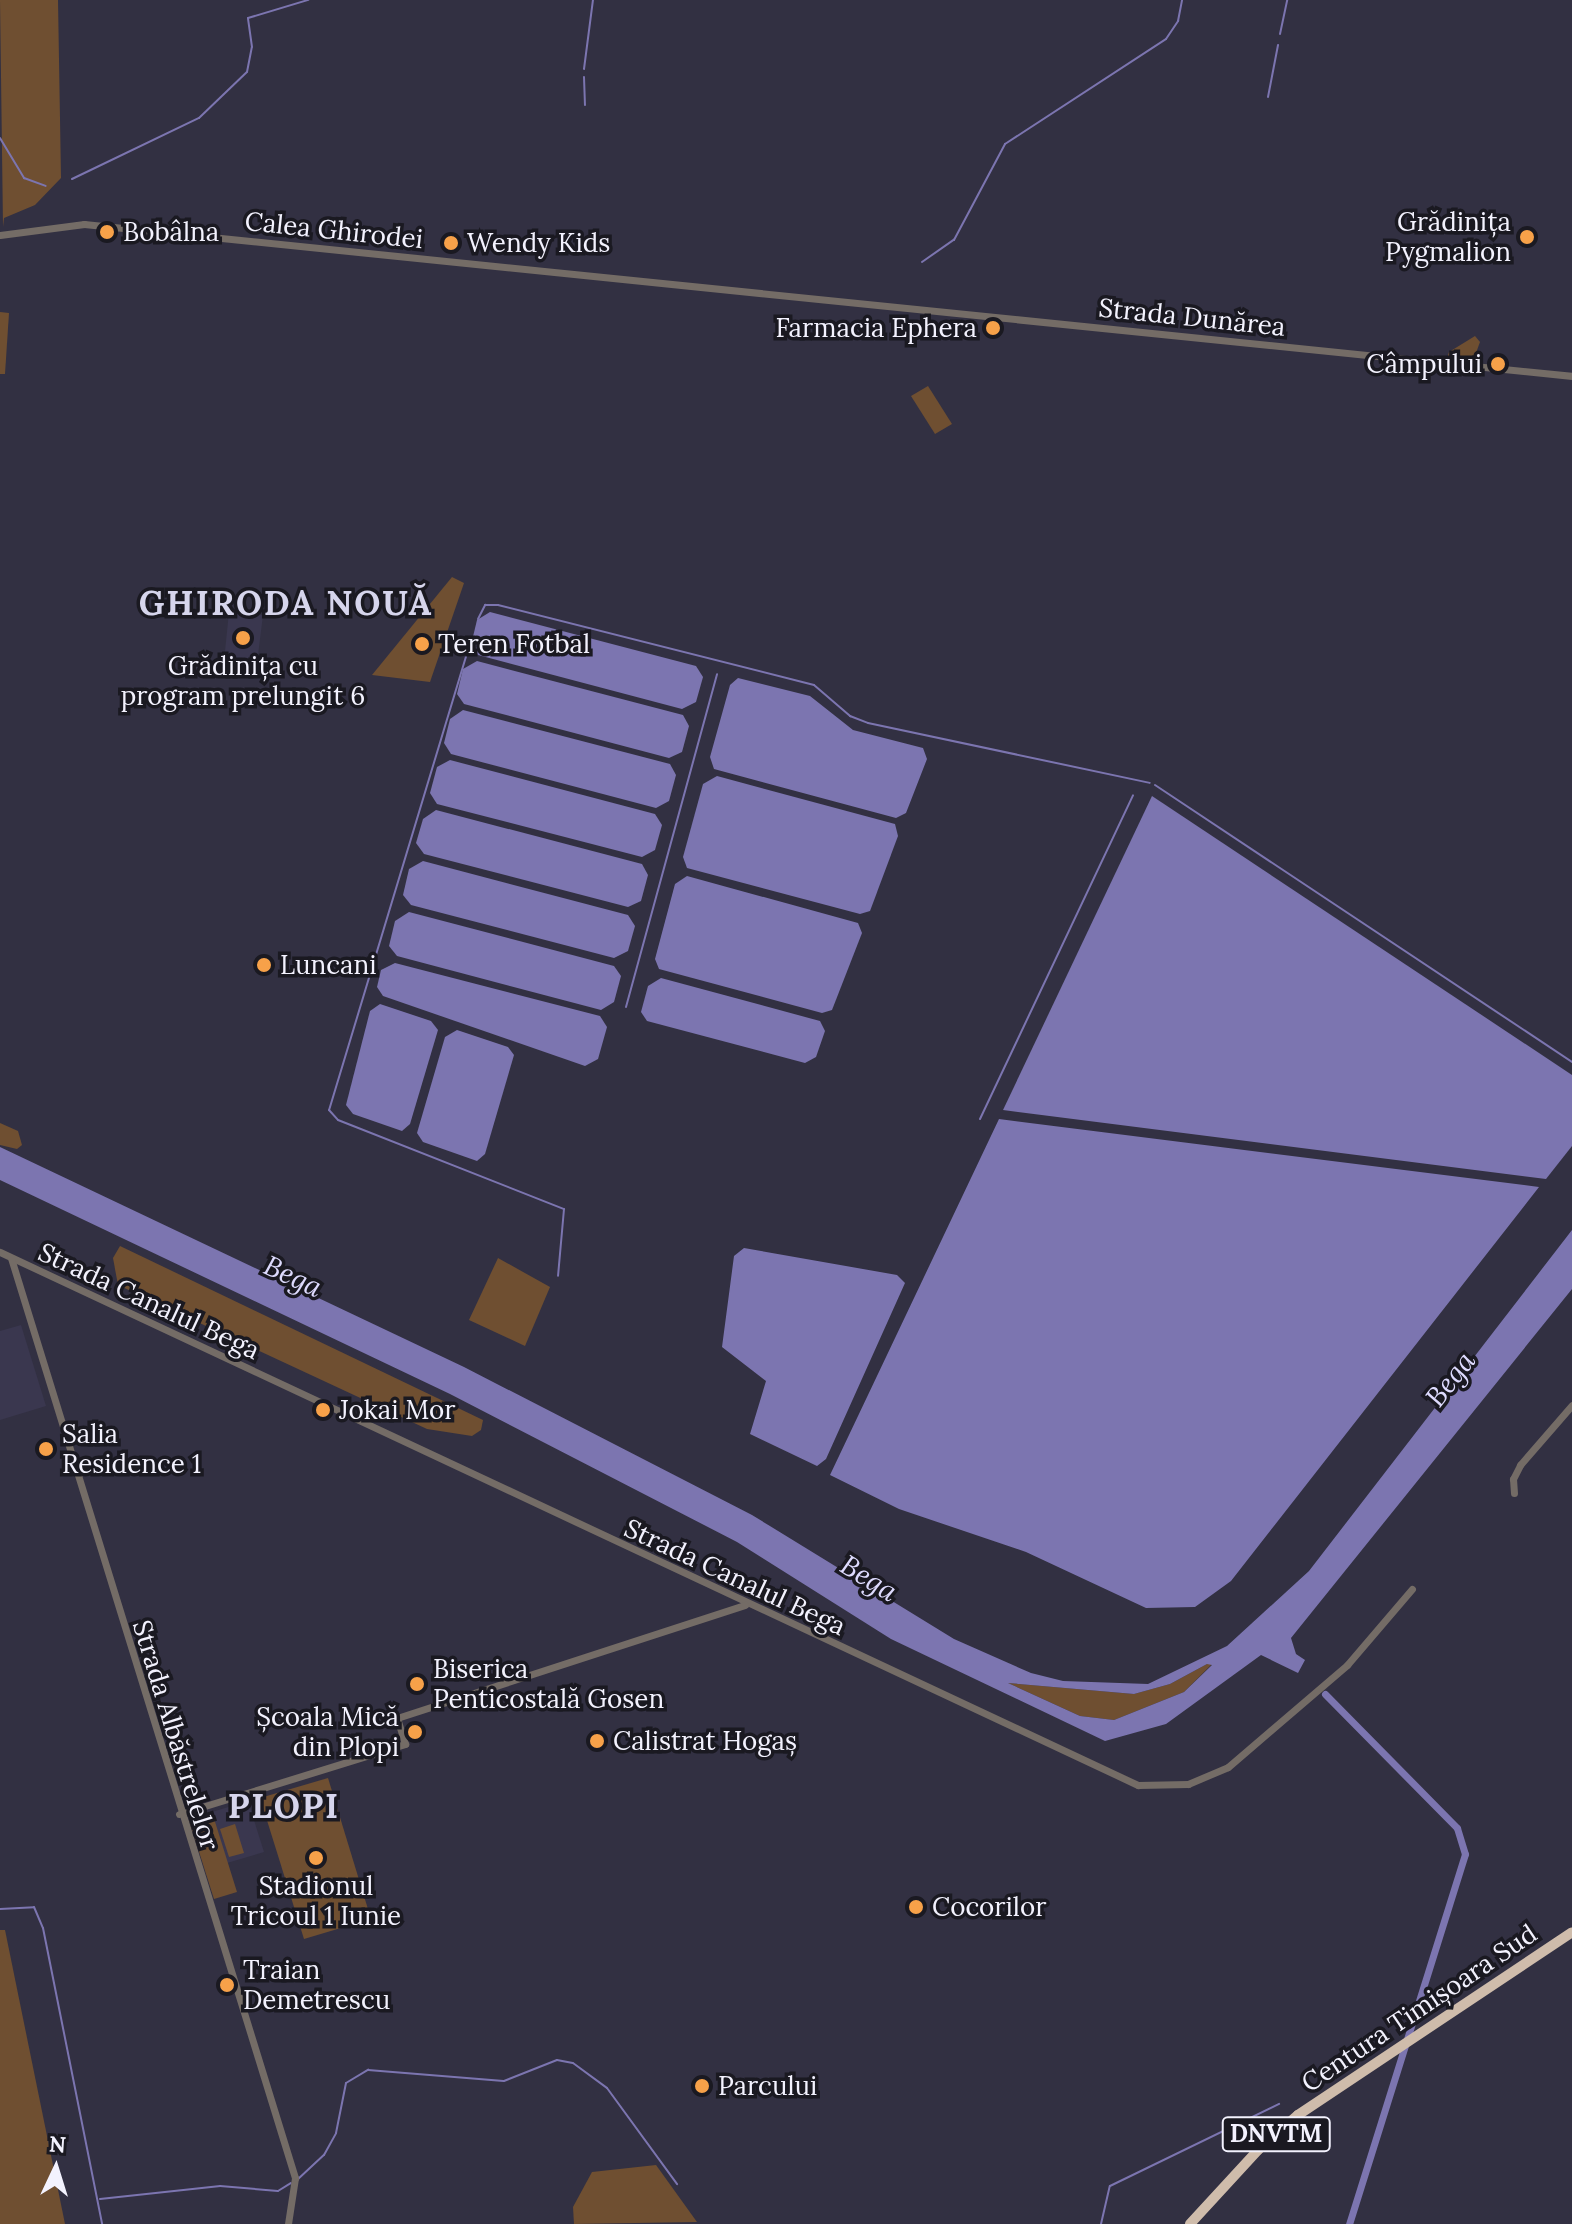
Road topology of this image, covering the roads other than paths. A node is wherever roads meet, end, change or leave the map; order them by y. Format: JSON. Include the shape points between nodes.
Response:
{"nodes":[{"id":1,"x":0,"y":235,"type":"edge"},
{"id":2,"x":808,"y":298,"type":"joint"},
{"id":3,"x":1572,"y":376,"type":"edge"},
{"id":4,"x":0,"y":1252,"type":"edge"},
{"id":5,"x":11,"y":1258,"type":"junction"},
{"id":6,"x":1572,"y":1405,"type":"edge"},
{"id":7,"x":1514,"y":1493,"type":"dead end"},
{"id":8,"x":1412,"y":1589,"type":"dead end"},
{"id":9,"x":745,"y":1605,"type":"junction"},
{"id":10,"x":179,"y":1814,"type":"junction"},
{"id":11,"x":1572,"y":1932,"type":"edge"},
{"id":12,"x":288,"y":2224,"type":"edge"},
{"id":13,"x":1190,"y":2224,"type":"edge"}],
"edges":[{"from":1,"to":2,"type":"street","name":"Calea Ghirodei","via":[[84,224]]},
{"from":2,"to":3,"type":"street","name":"Strada Dunărea"},
{"from":4,"to":5,"type":"street","name":"Strada Canalul Bega"},
{"from":5,"to":9,"type":"street","name":"Strada Canalul Bega"},
{"from":5,"to":10,"type":"street","name":"Strada Albăstrelelor"},
{"from":6,"to":7,"type":"street","via":[[1520,1465]]},
{"from":8,"to":9,"type":"street","name":"Strada Canalul Bega","via":[[1360,1652],[1235,1762],[1197,1782],[1168,1787],[1119,1779]]},
{"from":9,"to":10,"type":"street","via":[[397,1718],[405,1744]]},
{"from":10,"to":12,"type":"street","name":"Strada Albăstrelelor","via":[[295,2178]]},
{"from":11,"to":13,"type":"highway","name":"Centura Timișoara Sud","number":"DNVTM","via":[[1375,2060],[1258,2150]]}]}
